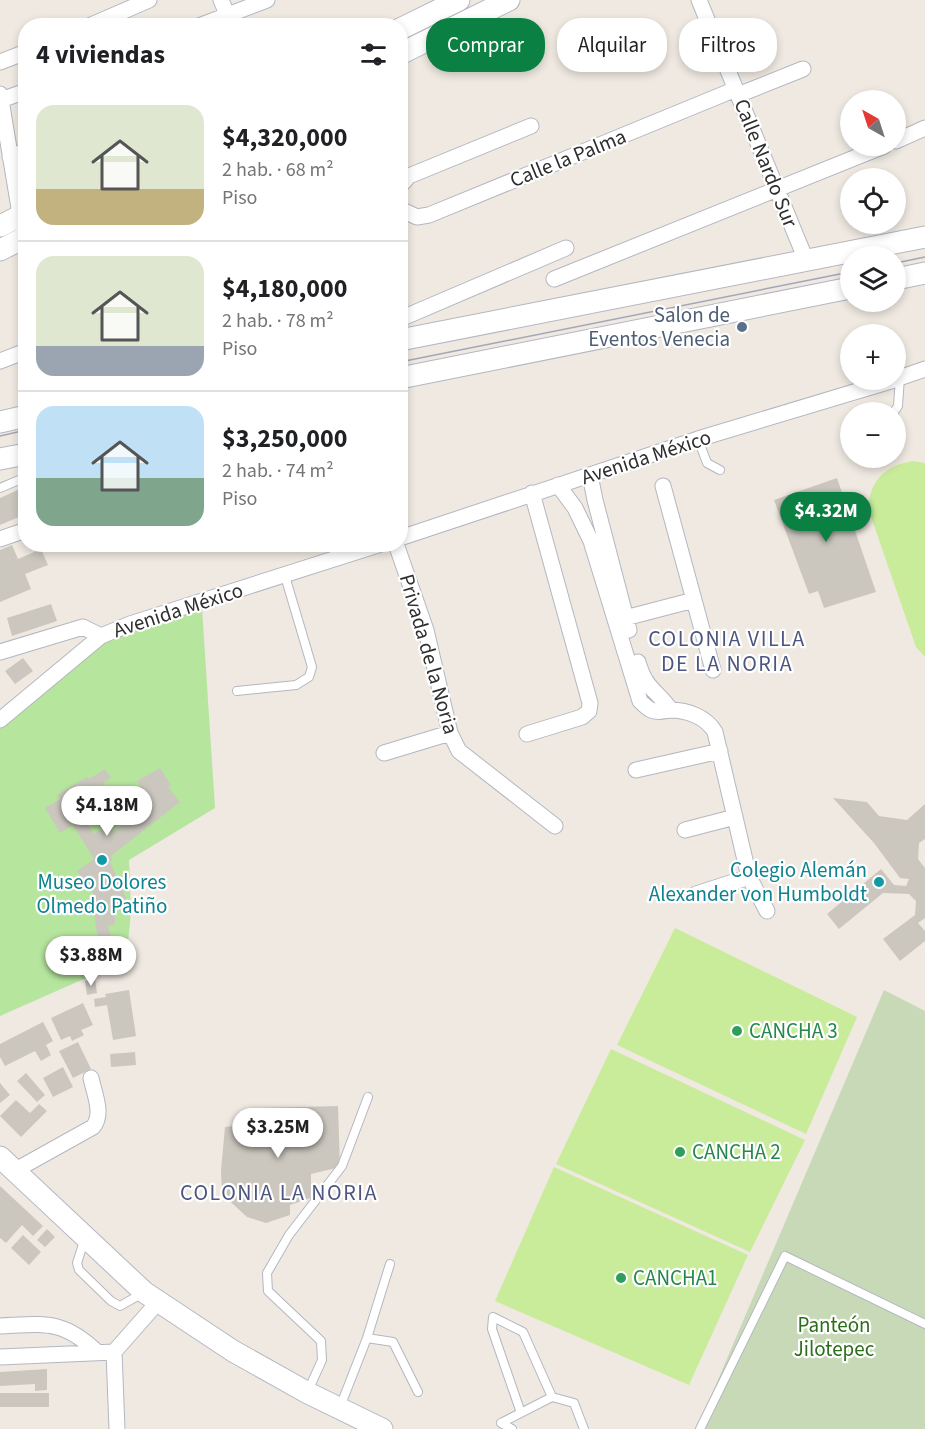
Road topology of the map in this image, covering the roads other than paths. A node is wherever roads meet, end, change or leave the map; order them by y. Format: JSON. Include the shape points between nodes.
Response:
{"nodes":[{"id":1,"x":149,"y":0,"type":"edge"},
{"id":2,"x":221,"y":0,"type":"edge"},
{"id":3,"x":267,"y":0,"type":"edge"},
{"id":4,"x":509,"y":0,"type":"edge"},
{"id":5,"x":699,"y":0,"type":"edge"},
{"id":6,"x":457,"y":1,"type":"edge"},
{"id":7,"x":107,"y":18,"type":"edge"},
{"id":8,"x":229,"y":18,"type":"edge"},
{"id":9,"x":234,"y":18,"type":"edge"},
{"id":10,"x":408,"y":25,"type":"edge"},
{"id":11,"x":408,"y":50,"type":"edge"},
{"id":12,"x":18,"y":55,"type":"edge"},
{"id":13,"x":0,"y":62,"type":"edge"},
{"id":14,"x":802,"y":69,"type":"dead end"},
{"id":15,"x":737,"y":92,"type":"junction"},
{"id":16,"x":18,"y":93,"type":"edge"},
{"id":17,"x":1,"y":97,"type":"edge"},
{"id":18,"x":531,"y":126,"type":"dead end"},
{"id":19,"x":925,"y":128,"type":"edge"},
{"id":20,"x":906,"y":137,"type":"edge"},
{"id":21,"x":18,"y":154,"type":"edge"},
{"id":22,"x":860,"y":156,"type":"edge"},
{"id":23,"x":10,"y":157,"type":"junction"},
{"id":24,"x":408,"y":177,"type":"edge"},
{"id":25,"x":777,"y":190,"type":"junction"},
{"id":26,"x":18,"y":195,"type":"edge"},
{"id":27,"x":408,"y":213,"type":"edge"},
{"id":28,"x":18,"y":216,"type":"edge"},
{"id":29,"x":0,"y":226,"type":"edge"},
{"id":30,"x":925,"y":237,"type":"edge"},
{"id":31,"x":18,"y":241,"type":"edge"},
{"id":32,"x":566,"y":248,"type":"dead end"},
{"id":33,"x":0,"y":250,"type":"edge"},
{"id":34,"x":806,"y":260,"type":"junction"},
{"id":35,"x":925,"y":273,"type":"edge"},
{"id":36,"x":906,"y":277,"type":"edge"},
{"id":37,"x":554,"y":279,"type":"dead end"},
{"id":38,"x":840,"y":290,"type":"edge"},
{"id":39,"x":408,"y":317,"type":"edge"},
{"id":40,"x":408,"y":338,"type":"edge"},
{"id":41,"x":18,"y":354,"type":"edge"},
{"id":42,"x":0,"y":361,"type":"edge"},
{"id":43,"x":925,"y":369,"type":"edge"},
{"id":44,"x":408,"y":376,"type":"edge"},
{"id":45,"x":906,"y":376,"type":"edge"},
{"id":46,"x":861,"y":390,"type":"edge"},
{"id":47,"x":18,"y":418,"type":"edge"},
{"id":48,"x":0,"y":422,"type":"edge"},
{"id":49,"x":698,"y":440,"type":"junction"},
{"id":50,"x":18,"y":456,"type":"edge"},
{"id":51,"x":0,"y":459,"type":"edge"},
{"id":52,"x":720,"y":470,"type":"dead end"},
{"id":53,"x":590,"y":475,"type":"junction"},
{"id":54,"x":18,"y":480,"type":"edge"},
{"id":55,"x":558,"y":485,"type":"junction"},
{"id":56,"x":663,"y":486,"type":"dead end"},
{"id":57,"x":0,"y":488,"type":"edge"},
{"id":58,"x":532,"y":493,"type":"junction"},
{"id":59,"x":18,"y":533,"type":"edge"},
{"id":60,"x":408,"y":535,"type":"edge"},
{"id":61,"x":0,"y":539,"type":"edge"},
{"id":62,"x":598,"y":539,"type":"junction"},
{"id":63,"x":357,"y":552,"type":"edge"},
{"id":64,"x":399,"y":552,"type":"edge"},
{"id":65,"x":285,"y":576,"type":"junction"},
{"id":66,"x":611,"y":586,"type":"junction"},
{"id":67,"x":694,"y":600,"type":"junction"},
{"id":68,"x":626,"y":618,"type":"junction"},
{"id":69,"x":101,"y":636,"type":"junction"},
{"id":70,"x":629,"y":646,"type":"junction"},
{"id":71,"x":0,"y":652,"type":"edge"},
{"id":72,"x":713,"y":670,"type":"dead end"},
{"id":73,"x":237,"y":691,"type":"dead end"},
{"id":74,"x":0,"y":720,"type":"edge"},
{"id":75,"x":450,"y":733,"type":"junction"},
{"id":76,"x":527,"y":734,"type":"dead end"},
{"id":77,"x":720,"y":751,"type":"junction"},
{"id":78,"x":384,"y":753,"type":"dead end"},
{"id":79,"x":636,"y":771,"type":"dead end"},
{"id":80,"x":735,"y":817,"type":"junction"},
{"id":81,"x":555,"y":826,"type":"dead end"},
{"id":82,"x":685,"y":830,"type":"dead end"},
{"id":83,"x":749,"y":877,"type":"junction"},
{"id":84,"x":696,"y":894,"type":"dead end"},
{"id":85,"x":767,"y":911,"type":"dead end"},
{"id":86,"x":91,"y":1078,"type":"dead end"},
{"id":87,"x":368,"y":1097,"type":"dead end"},
{"id":88,"x":7,"y":1164,"type":"edge"},
{"id":89,"x":85,"y":1237,"type":"junction"},
{"id":90,"x":390,"y":1264,"type":"dead end"},
{"id":91,"x":151,"y":1297,"type":"junction"},
{"id":92,"x":925,"y":1324,"type":"edge"},
{"id":93,"x":0,"y":1326,"type":"edge"},
{"id":94,"x":367,"y":1338,"type":"junction"},
{"id":95,"x":114,"y":1352,"type":"junction"},
{"id":96,"x":98,"y":1353,"type":"junction"},
{"id":97,"x":0,"y":1357,"type":"edge"},
{"id":98,"x":418,"y":1392,"type":"dead end"},
{"id":99,"x":308,"y":1393,"type":"junction"},
{"id":100,"x":552,"y":1397,"type":"junction"},
{"id":101,"x":521,"y":1413,"type":"junction"},
{"id":102,"x":353,"y":1417,"type":"edge"},
{"id":103,"x":117,"y":1429,"type":"edge"},
{"id":104,"x":382,"y":1429,"type":"edge"},
{"id":105,"x":512,"y":1429,"type":"edge"},
{"id":106,"x":584,"y":1429,"type":"edge"},
{"id":107,"x":700,"y":1429,"type":"edge"}],
"edges":[{"from":1,"to":7,"type":"street"},
{"from":2,"to":8,"type":"street"},
{"from":3,"to":9,"type":"street"},
{"from":4,"to":11,"type":"main road"},
{"from":5,"to":15,"type":"street","name":"Calle Nardo Sur"},
{"from":6,"to":10,"type":"main road"},
{"from":12,"to":13,"type":"street"},
{"from":14,"to":15,"type":"street","name":"Calle la Palma"},
{"from":15,"to":25,"type":"street","name":"Calle Nardo Sur"},
{"from":15,"to":27,"type":"street","name":"Calle la Palma","via":[[429,215],[417,217]]},
{"from":16,"to":17,"type":"street"},
{"from":17,"to":23,"type":"street"},
{"from":18,"to":24,"type":"street"},
{"from":19,"to":20,"type":"street"},
{"from":21,"to":23,"type":"street"},
{"from":22,"to":25,"type":"street"},
{"from":23,"to":26,"type":"street"},
{"from":25,"to":34,"type":"street","name":"Calle Nardo Sur"},
{"from":25,"to":37,"type":"street"},
{"from":28,"to":29,"type":"main road"},
{"from":30,"to":34,"type":"main road"},
{"from":31,"to":33,"type":"main road"},
{"from":32,"to":39,"type":"street"},
{"from":34,"to":40,"type":"main road"},
{"from":35,"to":36,"type":"main road"},
{"from":38,"to":44,"type":"main road"},
{"from":41,"to":42,"type":"street"},
{"from":43,"to":45,"type":"street","name":"Avenida México"},
{"from":46,"to":49,"type":"street","name":"Avenida México"},
{"from":47,"to":48,"type":"main road"},
{"from":49,"to":52,"type":"lane","via":[[707,463]]},
{"from":49,"to":53,"type":"street","name":"Avenida México"},
{"from":50,"to":51,"type":"main road"},
{"from":53,"to":55,"type":"street","name":"Avenida México"},
{"from":53,"to":62,"type":"street"},
{"from":54,"to":57,"type":"lane"},
{"from":55,"to":58,"type":"street","name":"Avenida México"},
{"from":55,"to":62,"type":"street"},
{"from":56,"to":67,"type":"street"},
{"from":58,"to":60,"type":"street","name":"Avenida México"},
{"from":58,"to":76,"type":"street","via":[[590,703],[589,711],[582,717]]},
{"from":59,"to":61,"type":"street"},
{"from":62,"to":66,"type":"street"},
{"from":63,"to":65,"type":"street","name":"Avenida México"},
{"from":64,"to":75,"type":"street","name":"Privada de la Noria","via":[[426,630]]},
{"from":65,"to":69,"type":"street","name":"Avenida México"},
{"from":65,"to":73,"type":"lane","via":[[312,667],[309,677],[296,685]]},
{"from":66,"to":68,"type":"street"},
{"from":66,"to":70,"type":"street"},
{"from":67,"to":68,"type":"street"},
{"from":67,"to":72,"type":"street"},
{"from":68,"to":70,"type":"street"},
{"from":69,"to":71,"type":"street","via":[[83,627]]},
{"from":69,"to":74,"type":"street","name":"Avenida México"},
{"from":70,"to":77,"type":"street","via":[[640,701],[650,710],[671,710],[709,722]]},
{"from":75,"to":78,"type":"street"},
{"from":75,"to":81,"type":"street","name":"Privada de la Noria","via":[[459,751]]},
{"from":77,"to":79,"type":"street"},
{"from":77,"to":80,"type":"street"},
{"from":80,"to":82,"type":"street"},
{"from":80,"to":83,"type":"street"},
{"from":83,"to":84,"type":"street"},
{"from":83,"to":85,"type":"street"},
{"from":86,"to":88,"type":"street","via":[[99,1112],[93,1127]]},
{"from":87,"to":99,"type":"lane","via":[[342,1166],[289,1235],[267,1273],[268,1291],[321,1341],[322,1360]]},
{"from":88,"to":89,"type":"main road"},
{"from":89,"to":91,"type":"main road"},
{"from":89,"to":91,"type":"lane","via":[[77,1263],[79,1270],[111,1301],[120,1306]]},
{"from":90,"to":94,"type":"lane"},
{"from":91,"to":95,"type":"street"},
{"from":91,"to":99,"type":"main road","via":[[233,1352]]},
{"from":92,"to":107,"type":"lane","via":[[785,1256]]},
{"from":93,"to":96,"type":"street","via":[[58,1326],[74,1332]]},
{"from":94,"to":98,"type":"lane","via":[[393,1342]]},
{"from":94,"to":102,"type":"lane"},
{"from":95,"to":96,"type":"street"},
{"from":95,"to":103,"type":"street"},
{"from":96,"to":97,"type":"street"},
{"from":99,"to":102,"type":"main road"},
{"from":100,"to":101,"type":"lane"},
{"from":100,"to":101,"type":"lane","via":[[523,1332],[493,1317],[492,1329]]},
{"from":100,"to":106,"type":"lane","via":[[574,1403]]},
{"from":101,"to":105,"type":"lane","via":[[501,1423]]},
{"from":102,"to":104,"type":"main road"}]}
